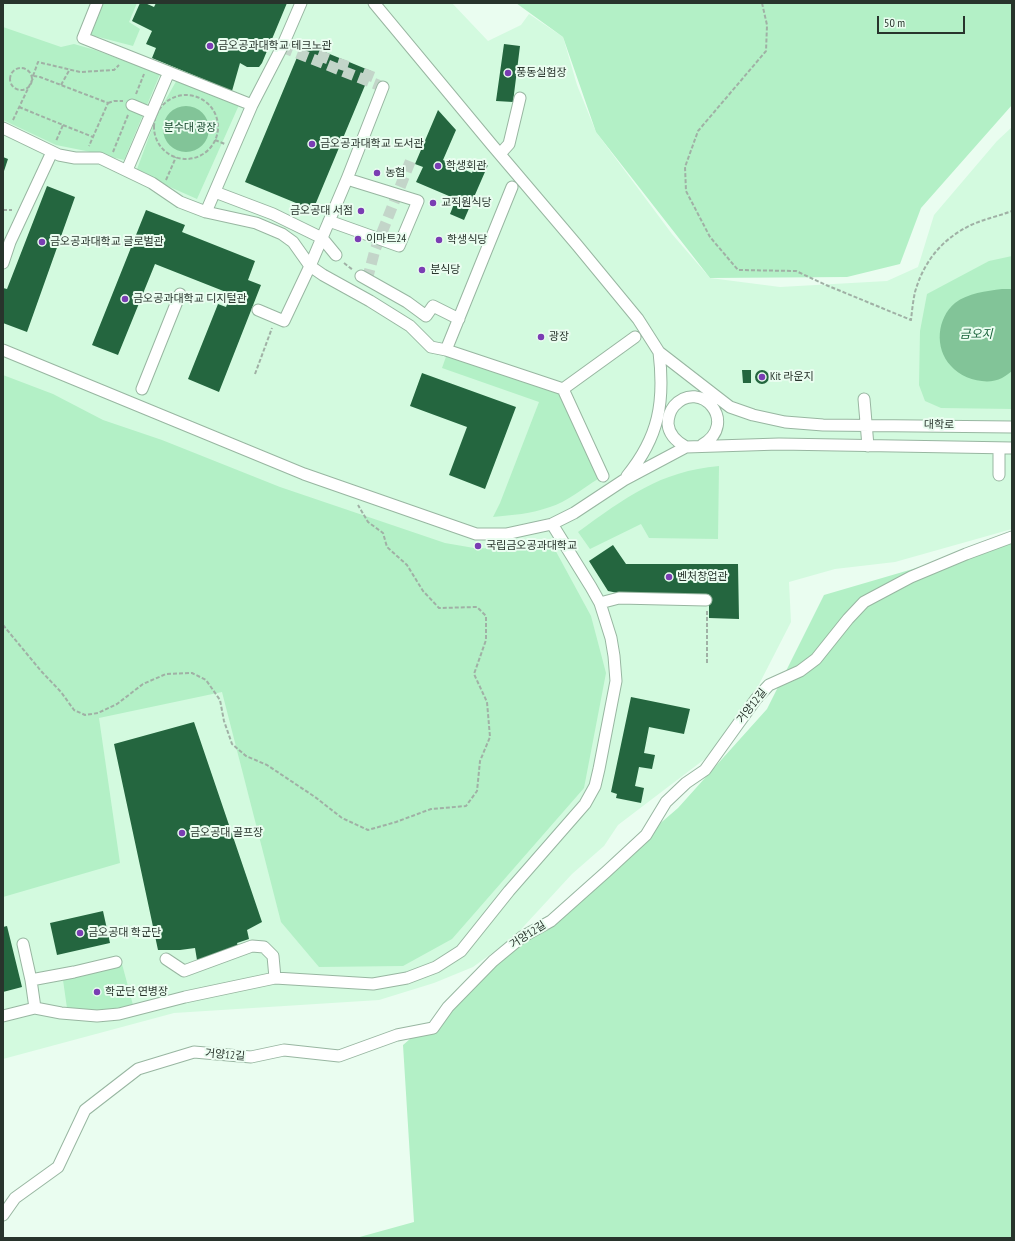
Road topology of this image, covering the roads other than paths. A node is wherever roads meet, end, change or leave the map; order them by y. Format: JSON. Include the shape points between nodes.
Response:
{"nodes":[{"id":1,"x":97,"y":3,"type":"edge"},
{"id":2,"x":301,"y":3,"type":"edge"},
{"id":3,"x":374,"y":3,"type":"edge"},
{"id":4,"x":169,"y":72,"type":"junction"},
{"id":5,"x":383,"y":87,"type":"dead end"},
{"id":6,"x":520,"y":98,"type":"dead end"},
{"id":7,"x":132,"y":105,"type":"road end"},
{"id":8,"x":252,"y":105,"type":"junction"},
{"id":9,"x":151,"y":113,"type":"junction"},
{"id":10,"x":6,"y":129,"type":"edge"},
{"id":11,"x":52,"y":152,"type":"junction"},
{"id":12,"x":500,"y":154,"type":"junction"},
{"id":13,"x":127,"y":170,"type":"junction"},
{"id":14,"x":347,"y":180,"type":"junction"},
{"id":15,"x":512,"y":187,"type":"dead end"},
{"id":16,"x":215,"y":192,"type":"junction"},
{"id":17,"x":206,"y":212,"type":"junction"},
{"id":18,"x":329,"y":221,"type":"junction"},
{"id":19,"x":322,"y":238,"type":"junction"},
{"id":20,"x":6,"y":242,"type":"edge"},
{"id":21,"x":336,"y":256,"type":"road end"},
{"id":22,"x":3,"y":263,"type":"edge"},
{"id":23,"x":310,"y":266,"type":"junction"},
{"id":24,"x":361,"y":276,"type":"road end"},
{"id":25,"x":376,"y":285,"type":"junction"},
{"id":26,"x":180,"y":294,"type":"dead end"},
{"id":27,"x":370,"y":301,"type":"junction"},
{"id":28,"x":258,"y":310,"type":"dead end"},
{"id":29,"x":459,"y":319,"type":"junction"},
{"id":30,"x":635,"y":337,"type":"dead end"},
{"id":31,"x":3,"y":350,"type":"edge"},
{"id":32,"x":446,"y":350,"type":"junction"},
{"id":33,"x":659,"y":352,"type":"junction"},
{"id":34,"x":662,"y":387,"type":"junction"},
{"id":35,"x":142,"y":389,"type":"dead end"},
{"id":36,"x":563,"y":389,"type":"junction"},
{"id":37,"x":864,"y":399,"type":"dead end"},
{"id":38,"x":707,"y":401,"type":"junction"},
{"id":39,"x":730,"y":407,"type":"junction"},
{"id":40,"x":669,"y":416,"type":"junction"},
{"id":41,"x":867,"y":425,"type":"junction"},
{"id":42,"x":1012,"y":426,"type":"edge"},
{"id":43,"x":702,"y":445,"type":"junction"},
{"id":44,"x":868,"y":446,"type":"junction"},
{"id":45,"x":686,"y":447,"type":"junction"},
{"id":46,"x":999,"y":448,"type":"junction"},
{"id":47,"x":1012,"y":448,"type":"edge"},
{"id":48,"x":999,"y":475,"type":"dead end"},
{"id":49,"x":603,"y":476,"type":"dead end"},
{"id":50,"x":624,"y":480,"type":"junction"},
{"id":51,"x":552,"y":524,"type":"junction"},
{"id":52,"x":1012,"y":537,"type":"edge"},
{"id":53,"x":706,"y":600,"type":"road end"},
{"id":54,"x":600,"y":603,"type":"junction"},
{"id":55,"x":23,"y":944,"type":"dead end"},
{"id":56,"x":166,"y":959,"type":"dead end"},
{"id":57,"x":116,"y":962,"type":"dead end"},
{"id":58,"x":275,"y":978,"type":"junction"},
{"id":59,"x":31,"y":980,"type":"junction"},
{"id":60,"x":35,"y":1008,"type":"junction"},
{"id":61,"x":3,"y":1016,"type":"edge"},
{"id":62,"x":3,"y":1215,"type":"edge"}],
"edges":[{"from":1,"to":4,"type":"street","via":[[83,38]]},
{"from":2,"to":8,"type":"street"},
{"from":3,"to":12,"type":"street"},
{"from":4,"to":8,"type":"street"},
{"from":4,"to":9,"type":"street"},
{"from":5,"to":14,"type":"street"},
{"from":6,"to":12,"type":"street","via":[[509,144]]},
{"from":7,"to":9,"type":"street"},
{"from":8,"to":16,"type":"street"},
{"from":9,"to":13,"type":"street"},
{"from":10,"to":11,"type":"street"},
{"from":11,"to":13,"type":"street","via":[[75,158],[100,158]]},
{"from":11,"to":20,"type":"street"},
{"from":12,"to":33,"type":"street","via":[[638,319]]},
{"from":13,"to":17,"type":"street","via":[[180,202]]},
{"from":14,"to":18,"type":"street"},
{"from":14,"to":18,"type":"street","via":[[418,201],[399,246]]},
{"from":15,"to":29,"type":"street"},
{"from":16,"to":17,"type":"street"},
{"from":16,"to":19,"type":"street","via":[[273,214]]},
{"from":17,"to":23,"type":"street","via":[[256,223],[282,234],[293,242]]},
{"from":18,"to":19,"type":"street"},
{"from":19,"to":21,"type":"street"},
{"from":19,"to":23,"type":"street"},
{"from":20,"to":22,"type":"street"},
{"from":23,"to":27,"type":"street"},
{"from":23,"to":28,"type":"street","via":[[284,321]]},
{"from":24,"to":25,"type":"street"},
{"from":25,"to":27,"type":"street"},
{"from":25,"to":29,"type":"street","via":[[426,316],[433,306]]},
{"from":26,"to":35,"type":"street"},
{"from":27,"to":32,"type":"street","via":[[410,326],[431,347]]},
{"from":29,"to":32,"type":"street"},
{"from":30,"to":36,"type":"street"},
{"from":31,"to":51,"type":"street","via":[[304,474],[476,534],[506,534]]},
{"from":32,"to":36,"type":"street"},
{"from":33,"to":34,"type":"street"},
{"from":33,"to":39,"type":"street"},
{"from":34,"to":40,"type":"street"},
{"from":34,"to":50,"type":"street","via":[[657,423],[648,445]]},
{"from":36,"to":49,"type":"street"},
{"from":37,"to":41,"type":"street"},
{"from":38,"to":39,"type":"street"},
{"from":38,"to":40,"type":"street","via":[[692,397],[684,399],[677,403]]},
{"from":38,"to":43,"type":"street","via":[[713,406],[718,421],[714,436]]},
{"from":39,"to":41,"type":"street","name":"대학로","via":[[785,422]]},
{"from":40,"to":45,"type":"street","via":[[670,432]]},
{"from":41,"to":42,"type":"street","name":"대학로"},
{"from":41,"to":44,"type":"street"},
{"from":43,"to":44,"type":"street","name":"대학로"},
{"from":43,"to":45,"type":"street"},
{"from":44,"to":46,"type":"street","name":"대학로"},
{"from":45,"to":50,"type":"street"},
{"from":46,"to":47,"type":"street","name":"대학로"},
{"from":46,"to":48,"type":"street"},
{"from":50,"to":51,"type":"street","via":[[574,513]]},
{"from":51,"to":54,"type":"street"},
{"from":52,"to":62,"type":"street","name":"거양12길","via":[[911,577],[864,602],[816,659],[800,671],[769,685],[705,770],[686,783],[666,802],[646,835],[551,920],[522,937],[493,961],[448,1006],[432,1028],[397,1035],[339,1056],[284,1050],[251,1057],[194,1052],[138,1069],[85,1110],[58,1167],[15,1198]]},
{"from":53,"to":54,"type":"street","via":[[619,598]]},
{"from":54,"to":58,"type":"street","via":[[611,638],[616,681],[595,786],[580,809],[461,951],[436,967],[407,978],[373,984]]},
{"from":55,"to":59,"type":"street"},
{"from":56,"to":58,"type":"street","via":[[184,971],[252,946],[264,947],[273,956]]},
{"from":57,"to":59,"type":"street"},
{"from":58,"to":60,"type":"street","via":[[185,996],[119,1014],[97,1016]]},
{"from":59,"to":60,"type":"street"},
{"from":60,"to":61,"type":"street"}]}
